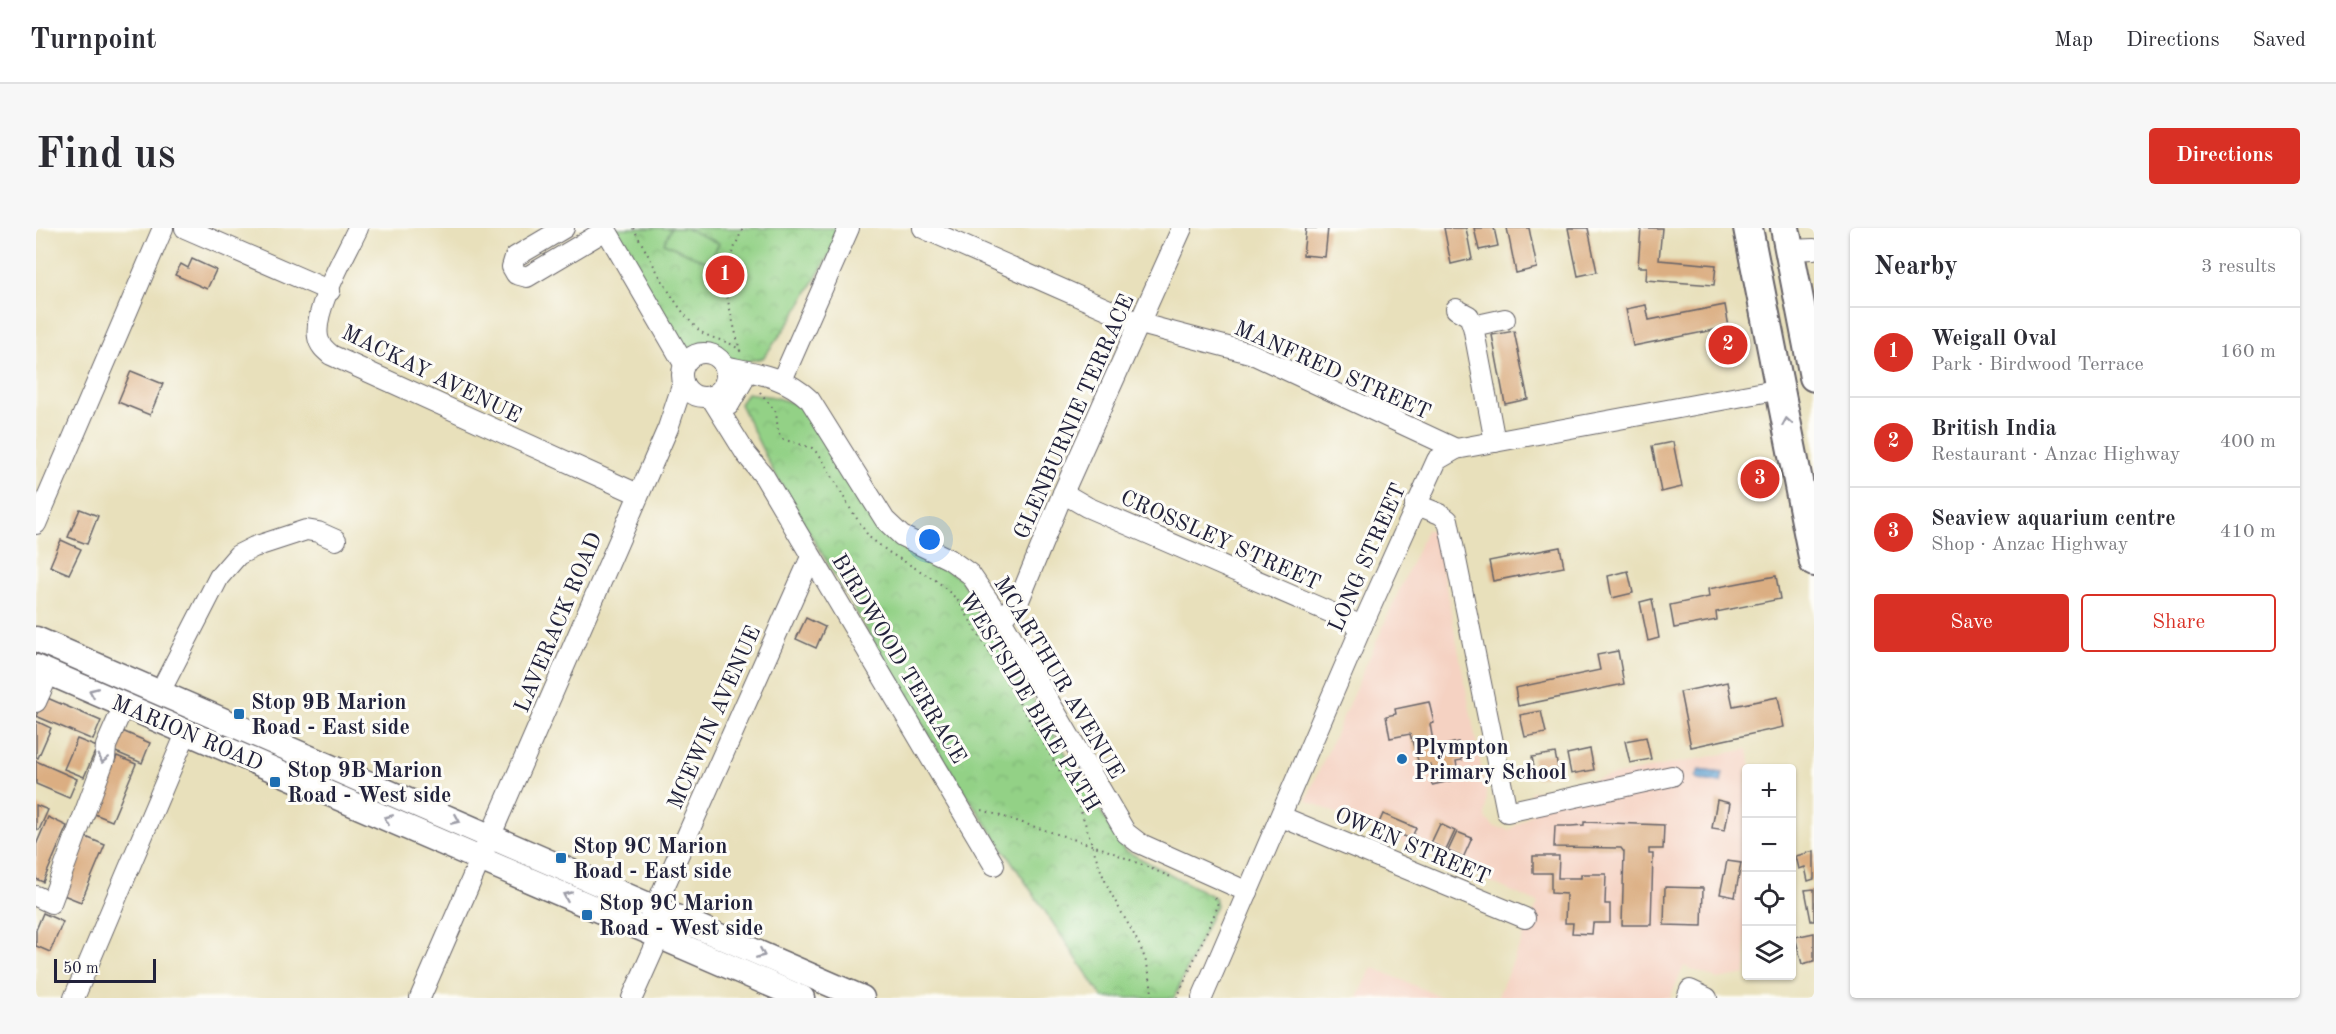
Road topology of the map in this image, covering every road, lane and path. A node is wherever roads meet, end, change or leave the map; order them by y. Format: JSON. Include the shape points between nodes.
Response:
{"nodes":[{"id":1,"x":163,"y":228,"type":"edge"},
{"id":2,"x":185,"y":228,"type":"edge"},
{"id":3,"x":358,"y":228,"type":"edge"},
{"id":4,"x":564,"y":228,"type":"edge"},
{"id":5,"x":633,"y":228,"type":"edge"},
{"id":6,"x":743,"y":228,"type":"edge"},
{"id":7,"x":849,"y":228,"type":"edge"},
{"id":8,"x":923,"y":228,"type":"edge"},
{"id":9,"x":1182,"y":228,"type":"edge"},
{"id":10,"x":1748,"y":228,"type":"edge"},
{"id":11,"x":605,"y":229,"type":"edge"},
{"id":12,"x":1796,"y":242,"type":"edge"},
{"id":13,"x":330,"y":291,"type":"junction"},
{"id":14,"x":1456,"y":309,"type":"dead end"},
{"id":15,"x":1506,"y":319,"type":"dead end"},
{"id":16,"x":1140,"y":324,"type":"junction"},
{"id":17,"x":1473,"y":326,"type":"junction"},
{"id":18,"x":740,"y":351,"type":"junction"},
{"id":19,"x":743,"y":358,"type":"dead end"},
{"id":20,"x":1814,"y":377,"type":"edge"},
{"id":21,"x":782,"y":380,"type":"junction"},
{"id":22,"x":715,"y":382,"type":"junction"},
{"id":23,"x":1782,"y":389,"type":"junction"},
{"id":24,"x":1495,"y":442,"type":"junction"},
{"id":25,"x":1456,"y":449,"type":"junction"},
{"id":26,"x":1805,"y":468,"type":"edge"},
{"id":27,"x":1063,"y":493,"type":"junction"},
{"id":28,"x":638,"y":494,"type":"junction"},
{"id":29,"x":1415,"y":504,"type":"junction"},
{"id":30,"x":36,"y":524,"type":"edge"},
{"id":31,"x":336,"y":540,"type":"dead end"},
{"id":32,"x":811,"y":557,"type":"junction"},
{"id":33,"x":1814,"y":562,"type":"edge"},
{"id":34,"x":1001,"y":619,"type":"junction"},
{"id":35,"x":1362,"y":626,"type":"junction"},
{"id":36,"x":36,"y":639,"type":"edge"},
{"id":37,"x":43,"y":670,"type":"edge"},
{"id":38,"x":160,"y":692,"type":"junction"},
{"id":39,"x":36,"y":702,"type":"edge"},
{"id":40,"x":124,"y":705,"type":"junction"},
{"id":41,"x":198,"y":709,"type":"junction"},
{"id":42,"x":196,"y":735,"type":"junction"},
{"id":43,"x":1672,"y":776,"type":"dead end"},
{"id":44,"x":965,"y":813,"type":"junction"},
{"id":45,"x":1282,"y":817,"type":"junction"},
{"id":46,"x":492,"y":836,"type":"junction"},
{"id":47,"x":1094,"y":846,"type":"junction"},
{"id":48,"x":482,"y":859,"type":"junction"},
{"id":49,"x":994,"y":865,"type":"dead end"},
{"id":50,"x":1181,"y":881,"type":"dead end"},
{"id":51,"x":1248,"y":892,"type":"junction"},
{"id":52,"x":1213,"y":895,"type":"dead end"},
{"id":53,"x":36,"y":896,"type":"edge"},
{"id":54,"x":662,"y":911,"type":"junction"},
{"id":55,"x":1525,"y":918,"type":"dead end"},
{"id":56,"x":652,"y":933,"type":"junction"},
{"id":57,"x":74,"y":998,"type":"edge"},
{"id":58,"x":420,"y":998,"type":"edge"},
{"id":59,"x":632,"y":998,"type":"edge"},
{"id":60,"x":802,"y":998,"type":"edge"},
{"id":61,"x":861,"y":998,"type":"edge"},
{"id":62,"x":1152,"y":998,"type":"edge"},
{"id":63,"x":1177,"y":998,"type":"edge"},
{"id":64,"x":1202,"y":998,"type":"edge"}],
"edges":[{"from":1,"to":30,"type":"street"},
{"from":2,"to":13,"type":"street"},
{"from":3,"to":13,"type":"street","name":"MACKAY AVENUE"},
{"from":4,"to":11,"type":"street","via":[[514,257],[512,267],[516,274],[527,277]]},
{"from":5,"to":18,"type":"path","via":[[688,319],[701,332],[729,342]]},
{"from":6,"to":18,"type":"path","via":[[722,276]]},
{"from":7,"to":21,"type":"street"},
{"from":8,"to":16,"type":"street","name":"MANFRED STREET"},
{"from":9,"to":16,"type":"street","name":"GLENBURNIE TERRACE"},
{"from":10,"to":23,"type":"highway"},
{"from":11,"to":22,"type":"street","name":"BIRDWOOD TERRACE","via":[[665,330]]},
{"from":12,"to":20,"type":"highway"},
{"from":13,"to":28,"type":"street","name":"MACKAY AVENUE","via":[[318,320],[318,338],[331,355]]},
{"from":14,"to":17,"type":"street","via":[[1469,316]]},
{"from":15,"to":17,"type":"street"},
{"from":16,"to":25,"type":"street","name":"MANFRED STREET","via":[[1250,353]]},
{"from":16,"to":27,"type":"street","name":"GLENBURNIE TERRACE"},
{"from":17,"to":24,"type":"street"},
{"from":18,"to":19,"type":"path"},
{"from":21,"to":22,"type":"street","name":"MCARTHUR AVENUE"},
{"from":21,"to":34,"type":"street","name":"MCARTHUR AVENUE","via":[[796,386],[810,400],[885,520],[902,536],[949,559],[969,574]]},
{"from":22,"to":28,"type":"street","name":"LAVERACK ROAD","via":[[668,428]]},
{"from":22,"to":32,"type":"street","name":"BIRDWOOD TERRACE","via":[[746,454],[764,476]]},
{"from":22,"to":47,"type":"path","name":"WESTSIDE BIKE PATH","via":[[776,412],[782,439],[812,448],[821,457],[869,537],[890,554],[938,581],[958,600],[1074,795]]},
{"from":23,"to":24,"type":"street","name":"LONG STREET"},
{"from":26,"to":23,"type":"highway","one_way":true},
{"from":24,"to":25,"type":"street","name":"LONG STREET"},
{"from":25,"to":29,"type":"street","name":"LONG STREET","via":[[1437,460]]},
{"from":26,"to":33,"type":"highway"},
{"from":27,"to":34,"type":"street","name":"GLENBURNIE TERRACE","via":[[1020,598]]},
{"from":27,"to":35,"type":"street","name":"CROSSLEY STREET","via":[[1087,507]]},
{"from":28,"to":46,"type":"street","name":"LAVERACK ROAD"},
{"from":29,"to":35,"type":"street","name":"LONG STREET"},
{"from":29,"to":43,"type":"street","via":[[1448,520],[1452,532],[1507,812]]},
{"from":31,"to":38,"type":"street","via":[[306,531],[238,555],[219,576]]},
{"from":32,"to":44,"type":"street","name":"BIRDWOOD TERRACE"},
{"from":32,"to":54,"type":"street","name":"MCEWIN AVENUE"},
{"from":34,"to":51,"type":"street","name":"MCARTHUR AVENUE","via":[[1126,833],[1139,843]]},
{"from":35,"to":45,"type":"street","name":"LONG STREET"},
{"from":36,"to":38,"type":"main road","name":"MARION ROAD"},
{"from":37,"to":39,"type":"street"},
{"from":40,"to":37,"type":"main road","name":"MARION ROAD","one_way":true},
{"from":38,"to":41,"type":"main road","name":"MARION ROAD"},
{"from":40,"to":42,"type":"main road","name":"MARION ROAD"},
{"from":40,"to":53,"type":"street","one_way":true,"via":[[51,903]]},
{"from":41,"to":42,"type":"main road","via":[[210,724],[210,733]]},
{"from":41,"to":46,"type":"main road","name":"MARION ROAD","one_way":true},
{"from":48,"to":42,"type":"main road","name":"MARION ROAD","one_way":true},
{"from":42,"to":57,"type":"street"},
{"from":44,"to":47,"type":"path","via":[[983,810]]},
{"from":44,"to":49,"type":"street","name":"BIRDWOOD TERRACE"},
{"from":45,"to":51,"type":"street","name":"LONG STREET"},
{"from":45,"to":55,"type":"street","name":"OWEN STREET"},
{"from":46,"to":48,"type":"street","name":"LAVERACK ROAD"},
{"from":46,"to":54,"type":"main road","name":"MARION ROAD"},
{"from":47,"to":50,"type":"path"},
{"from":47,"to":62,"type":"path","name":"WESTSIDE BIKE PATH","via":[[1108,887],[1139,939],[1152,976]]},
{"from":56,"to":48,"type":"main road","name":"MARION ROAD","one_way":true},
{"from":48,"to":58,"type":"street","name":"LAVERACK ROAD"},
{"from":51,"to":64,"type":"street","name":"LONG STREET"},
{"from":52,"to":63,"type":"path","via":[[1218,906]]},
{"from":54,"to":56,"type":"street","name":"MCEWIN AVENUE"},
{"from":54,"to":61,"type":"main road","name":"MARION ROAD","one_way":true},
{"from":56,"to":59,"type":"street","name":"MCEWIN AVENUE"},
{"from":56,"to":60,"type":"main road","name":"MARION ROAD"}]}
